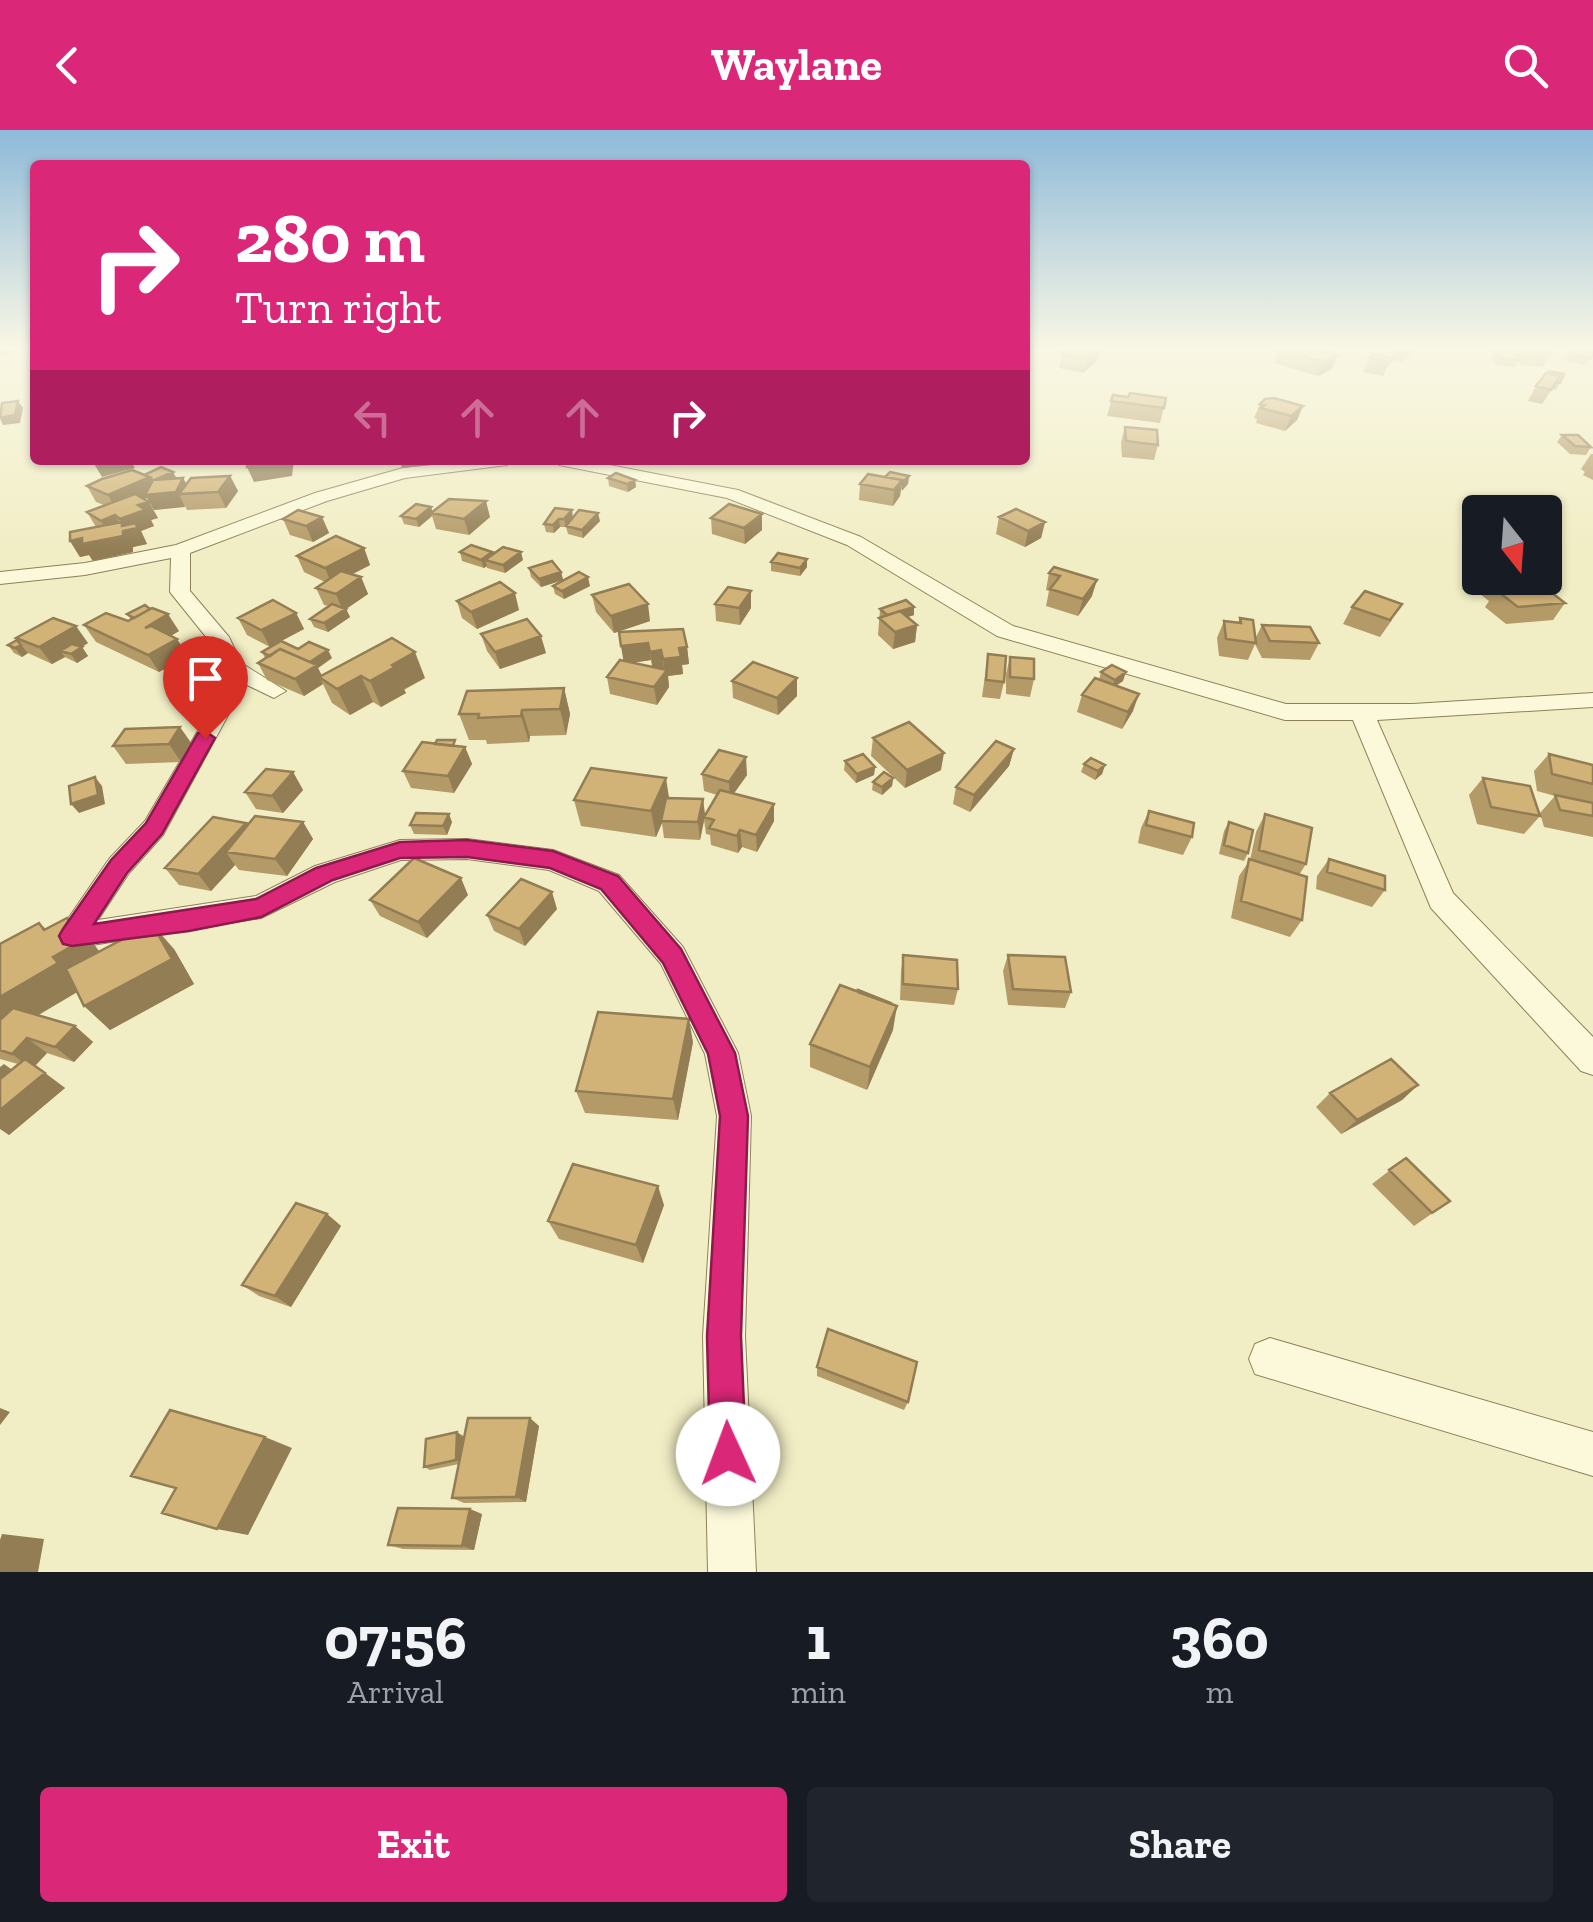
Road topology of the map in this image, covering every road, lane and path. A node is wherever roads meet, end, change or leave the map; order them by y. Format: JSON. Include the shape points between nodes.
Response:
{"nodes":[{"id":1,"x":466,"y":465,"type":"edge"},
{"id":2,"x":584,"y":465,"type":"edge"},
{"id":3,"x":181,"y":550,"type":"junction"},
{"id":4,"x":0,"y":578,"type":"edge"},
{"id":5,"x":231,"y":667,"type":"junction"},
{"id":6,"x":274,"y":691,"type":"dead end"},
{"id":7,"x":1593,"y":700,"type":"edge"},
{"id":8,"x":1362,"y":712,"type":"junction"},
{"id":9,"x":72,"y":936,"type":"junction"},
{"id":10,"x":0,"y":966,"type":"edge"},
{"id":11,"x":1593,"y":1060,"type":"edge"},
{"id":12,"x":1270,"y":1358,"type":"dead end"},
{"id":13,"x":1593,"y":1454,"type":"edge"},
{"id":14,"x":732,"y":1572,"type":"edge"}],
"edges":[{"from":1,"to":3,"type":"street","via":[[403,473]]},
{"from":2,"to":8,"type":"street","via":[[732,494],[854,541],[1004,631],[1285,712]]},
{"from":3,"to":4,"type":"street"},
{"from":3,"to":5,"type":"street","via":[[180,592],[221,642]]},
{"from":5,"to":6,"type":"street"},
{"from":5,"to":9,"type":"street","via":[[234,688],[154,828]]},
{"from":7,"to":8,"type":"street"},
{"from":8,"to":11,"type":"street","via":[[1441,900]]},
{"from":9,"to":10,"type":"street"},
{"from":9,"to":14,"type":"street","via":[[261,907],[324,874],[400,850],[467,848],[553,860],[610,883],[672,956],[721,1053],[734,1116],[724,1336]]},
{"from":12,"to":13,"type":"street"}]}
